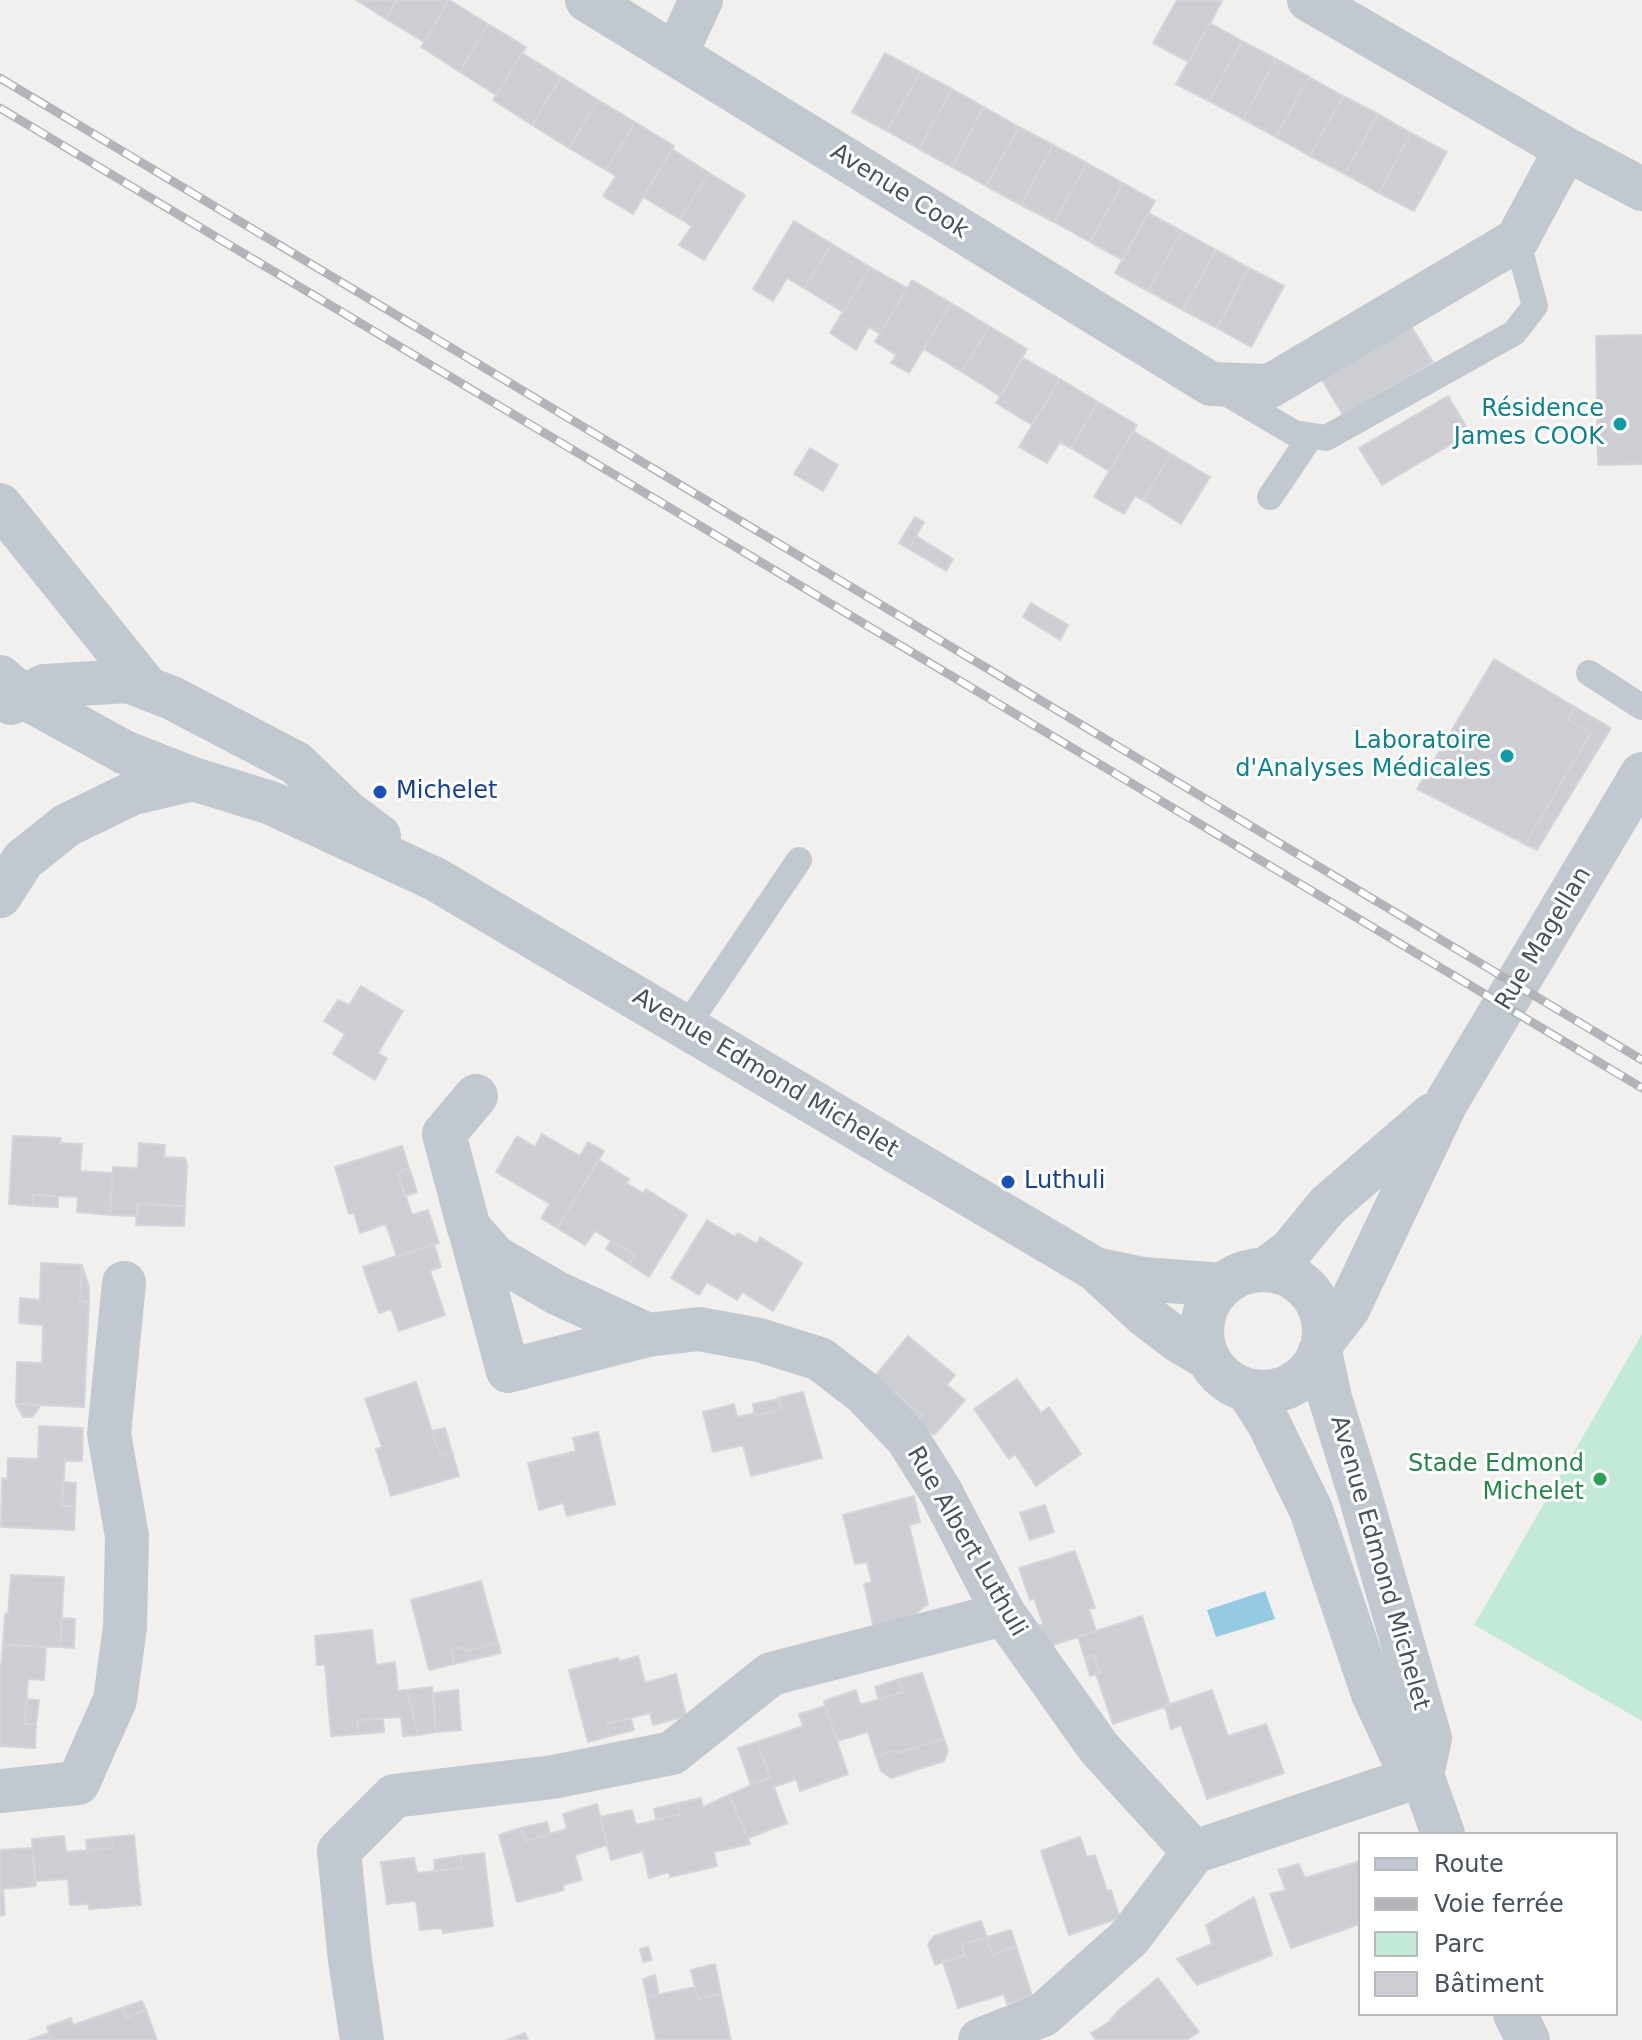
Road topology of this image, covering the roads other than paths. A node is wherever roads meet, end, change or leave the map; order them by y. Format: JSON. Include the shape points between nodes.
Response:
{"nodes":[{"id":1,"x":587,"y":0,"type":"edge"},
{"id":2,"x":701,"y":0,"type":"edge"},
{"id":3,"x":1309,"y":0,"type":"edge"},
{"id":4,"x":676,"y":54,"type":"junction"},
{"id":5,"x":1566,"y":149,"type":"junction"},
{"id":6,"x":1642,"y":189,"type":"edge"},
{"id":7,"x":1517,"y":240,"type":"junction"},
{"id":8,"x":1211,"y":384,"type":"junction"},
{"id":9,"x":1311,"y":436,"type":"junction"},
{"id":10,"x":1270,"y":497,"type":"dead end"},
{"id":11,"x":0,"y":505,"type":"edge"},
{"id":12,"x":1589,"y":673,"type":"dead end"},
{"id":13,"x":148,"y":689,"type":"junction"},
{"id":14,"x":7,"y":694,"type":"edge"},
{"id":15,"x":1642,"y":707,"type":"edge"},
{"id":16,"x":1642,"y":774,"type":"edge"},
{"id":17,"x":193,"y":779,"type":"junction"},
{"id":18,"x":799,"y":860,"type":"dead end"},
{"id":19,"x":435,"y":879,"type":"junction"},
{"id":20,"x":0,"y":896,"type":"edge"},
{"id":21,"x":686,"y":1027,"type":"junction"},
{"id":22,"x":476,"y":1096,"type":"dead end"},
{"id":23,"x":1446,"y":1103,"type":"junction"},
{"id":24,"x":469,"y":1228,"type":"junction"},
{"id":25,"x":1095,"y":1269,"type":"junction"},
{"id":26,"x":1265,"y":1270,"type":"junction"},
{"id":27,"x":124,"y":1283,"type":"dead end"},
{"id":28,"x":1223,"y":1285,"type":"junction"},
{"id":29,"x":648,"y":1335,"type":"junction"},
{"id":30,"x":1322,"y":1346,"type":"junction"},
{"id":31,"x":1208,"y":1358,"type":"junction"},
{"id":32,"x":1248,"y":1391,"type":"junction"},
{"id":33,"x":1004,"y":1614,"type":"junction"},
{"id":34,"x":1422,"y":1775,"type":"junction"},
{"id":35,"x":0,"y":1791,"type":"edge"},
{"id":36,"x":1442,"y":1832,"type":"edge"},
{"id":37,"x":1194,"y":1852,"type":"junction"},
{"id":38,"x":1516,"y":2016,"type":"edge"},
{"id":39,"x":362,"y":2040,"type":"edge"},
{"id":40,"x":980,"y":2040,"type":"edge"},
{"id":41,"x":1528,"y":2040,"type":"edge"}],
"edges":[{"from":1,"to":4,"type":"street","name":"Avenue Cook"},
{"from":2,"to":4,"type":"street"},
{"from":3,"to":5,"type":"street"},
{"from":4,"to":8,"type":"street","name":"Avenue Cook"},
{"from":5,"to":6,"type":"street"},
{"from":5,"to":7,"type":"street"},
{"from":7,"to":8,"type":"street","name":"Avenue Cook","via":[[1270,386]]},
{"from":7,"to":9,"type":"lane","via":[[1535,306],[1514,333],[1326,438]]},
{"from":8,"to":9,"type":"lane","name":"Avenue Cook","via":[[1294,433]]},
{"from":9,"to":10,"type":"lane"},
{"from":11,"to":13,"type":"street"},
{"from":12,"to":15,"type":"lane"},
{"from":13,"to":14,"type":"street","via":[[128,681],[44,686]]},
{"from":13,"to":19,"type":"street","via":[[296,763],[348,813]]},
{"from":14,"to":17,"type":"street","via":[[124,752]]},
{"from":16,"to":23,"type":"street","name":"Rue Magellan"},
{"from":17,"to":19,"type":"street","via":[[271,803]]},
{"from":17,"to":20,"type":"street","via":[[133,793],[67,825],[23,860]]},
{"from":18,"to":21,"type":"lane"},
{"from":19,"to":21,"type":"street","name":"Avenue Edmond Michelet"},
{"from":21,"to":25,"type":"street","name":"Avenue Edmond Michelet"},
{"from":22,"to":24,"type":"street","via":[[444,1134]]},
{"from":23,"to":26,"type":"street","name":"Rue Magellan","via":[[1328,1205],[1291,1250]]},
{"from":23,"to":30,"type":"street","name":"Rue Magellan","via":[[1348,1309]]},
{"from":24,"to":29,"type":"street","via":[[495,1257]]},
{"from":24,"to":29,"type":"street","name":"Rue Albert Luthuli","via":[[508,1371]]},
{"from":25,"to":28,"type":"street","name":"Avenue Edmond Michelet"},
{"from":25,"to":31,"type":"street","name":"Avenue Edmond Michelet","via":[[1146,1316]]},
{"from":26,"to":28,"type":"street"},
{"from":26,"to":30,"type":"street","via":[[1285,1274],[1316,1301],[1323,1320]]},
{"from":27,"to":35,"type":"street","via":[[109,1434],[127,1536],[125,1627],[115,1700],[78,1783]]},
{"from":28,"to":31,"type":"street","via":[[1203,1319]]},
{"from":29,"to":33,"type":"street","name":"Rue Albert Luthuli","via":[[699,1329],[759,1340],[820,1359],[864,1393],[907,1438],[933,1478]]},
{"from":30,"to":32,"type":"street","via":[[1300,1381],[1275,1391]]},
{"from":30,"to":34,"type":"street","name":"Avenue Edmond Michelet","via":[[1330,1398],[1430,1738]]},
{"from":31,"to":32,"type":"street","via":[[1218,1373]]},
{"from":32,"to":34,"type":"street","name":"Avenue Edmond Michelet","via":[[1311,1510],[1373,1694],[1400,1752]]},
{"from":33,"to":37,"type":"street","name":"Rue Albert Luthuli","via":[[1099,1748]]},
{"from":33,"to":39,"type":"street","via":[[771,1674],[672,1753],[553,1777],[394,1796],[339,1851]]},
{"from":34,"to":36,"type":"street","name":"Avenue Edmond Michelet"},
{"from":34,"to":37,"type":"street"},
{"from":37,"to":40,"type":"street","via":[[1130,1937],[1043,2015]]},
{"from":38,"to":41,"type":"street"}]}
